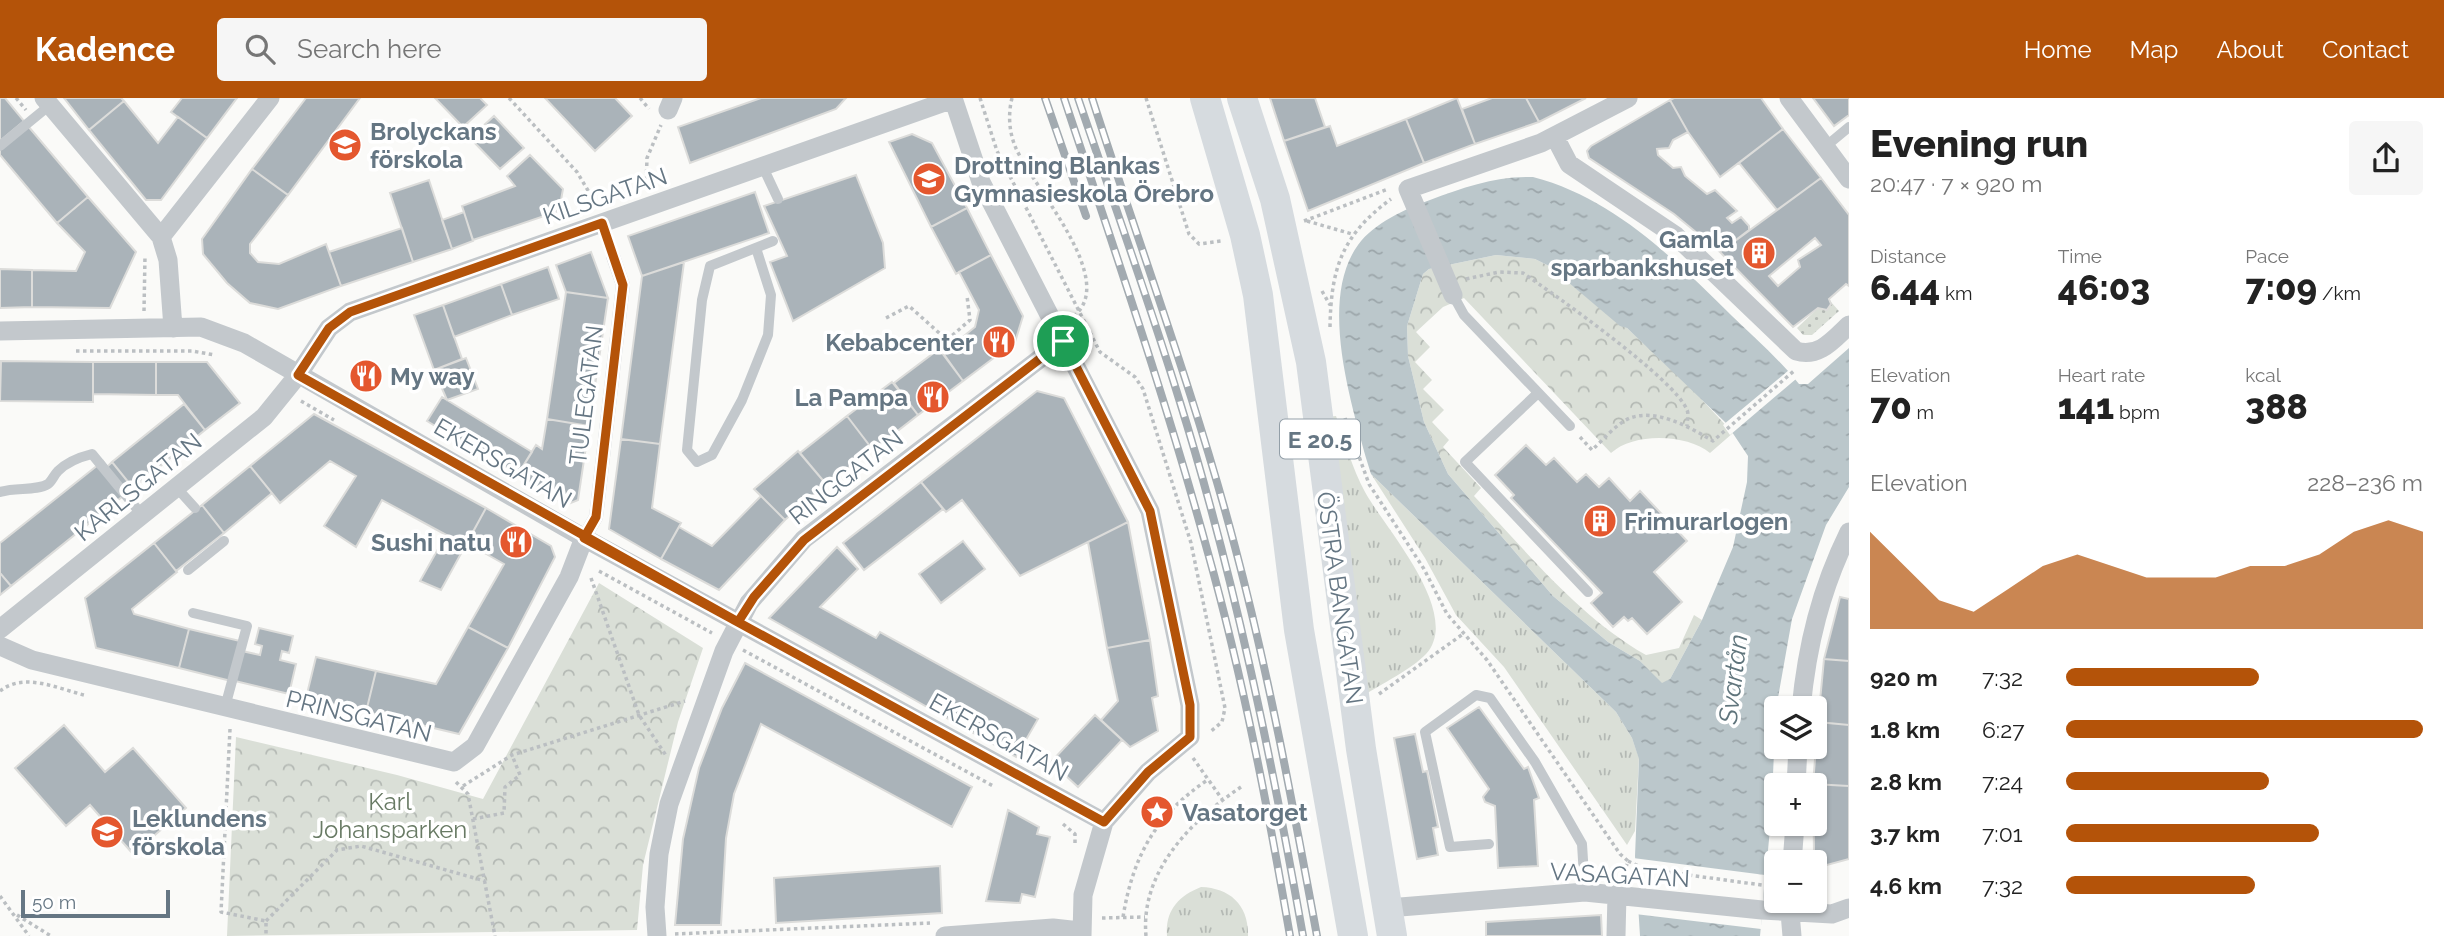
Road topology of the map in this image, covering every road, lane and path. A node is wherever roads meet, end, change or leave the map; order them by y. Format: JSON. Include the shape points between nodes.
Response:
{"nodes":[{"id":1,"x":16,"y":98,"type":"edge"},
{"id":2,"x":270,"y":98,"type":"edge"},
{"id":3,"x":509,"y":98,"type":"edge"},
{"id":4,"x":981,"y":98,"type":"edge"},
{"id":5,"x":1012,"y":98,"type":"edge"},
{"id":6,"x":1146,"y":98,"type":"edge"},
{"id":7,"x":1205,"y":98,"type":"edge"},
{"id":8,"x":1242,"y":98,"type":"edge"},
{"id":9,"x":1628,"y":98,"type":"edge"},
{"id":10,"x":1789,"y":98,"type":"edge"},
{"id":11,"x":953,"y":99,"type":"edge"},
{"id":12,"x":47,"y":101,"type":"edge"},
{"id":13,"x":670,"y":104,"type":"edge"},
{"id":14,"x":34,"y":119,"type":"junction"},
{"id":15,"x":1849,"y":127,"type":"edge"},
{"id":16,"x":1555,"y":137,"type":"junction"},
{"id":17,"x":0,"y":146,"type":"edge"},
{"id":18,"x":1824,"y":147,"type":"junction"},
{"id":19,"x":763,"y":167,"type":"junction"},
{"id":20,"x":1849,"y":179,"type":"edge"},
{"id":21,"x":1411,"y":196,"type":"junction"},
{"id":22,"x":778,"y":199,"type":"dead end"},
{"id":23,"x":652,"y":206,"type":"junction"},
{"id":24,"x":602,"y":223,"type":"junction"},
{"id":25,"x":1352,"y":234,"type":"junction"},
{"id":26,"x":1245,"y":235,"type":"junction"},
{"id":27,"x":161,"y":237,"type":"junction"},
{"id":28,"x":773,"y":241,"type":"dead end"},
{"id":29,"x":143,"y":246,"type":"dead end"},
{"id":30,"x":756,"y":248,"type":"junction"},
{"id":31,"x":613,"y":257,"type":"dead end"},
{"id":32,"x":1453,"y":295,"type":"junction"},
{"id":33,"x":967,"y":296,"type":"dead end"},
{"id":34,"x":1079,"y":313,"type":"junction"},
{"id":35,"x":886,"y":318,"type":"dead end"},
{"id":36,"x":1849,"y":325,"type":"edge"},
{"id":37,"x":173,"y":328,"type":"junction"},
{"id":38,"x":144,"y":330,"type":"junction"},
{"id":39,"x":0,"y":331,"type":"edge"},
{"id":40,"x":1330,"y":331,"type":"dead end"},
{"id":41,"x":1063,"y":341,"type":"junction"},
{"id":42,"x":224,"y":358,"type":"dead end"},
{"id":43,"x":1793,"y":374,"type":"dead end"},
{"id":44,"x":298,"y":375,"type":"junction"},
{"id":45,"x":1538,"y":393,"type":"junction"},
{"id":46,"x":1344,"y":415,"type":"dead end"},
{"id":47,"x":1570,"y":426,"type":"joint"},
{"id":48,"x":1688,"y":426,"type":"junction"},
{"id":49,"x":176,"y":487,"type":"junction"},
{"id":50,"x":0,"y":492,"type":"edge"},
{"id":51,"x":195,"y":508,"type":"dead end"},
{"id":52,"x":142,"y":515,"type":"junction"},
{"id":53,"x":1849,"y":531,"type":"edge"},
{"id":54,"x":584,"y":538,"type":"junction"},
{"id":55,"x":224,"y":541,"type":"dead end"},
{"id":56,"x":592,"y":566,"type":"dead end"},
{"id":57,"x":188,"y":570,"type":"dead end"},
{"id":58,"x":591,"y":574,"type":"dead end"},
{"id":59,"x":1588,"y":592,"type":"dead end"},
{"id":60,"x":193,"y":613,"type":"dead end"},
{"id":61,"x":738,"y":622,"type":"junction"},
{"id":62,"x":0,"y":629,"type":"edge"},
{"id":63,"x":1463,"y":634,"type":"junction"},
{"id":64,"x":715,"y":635,"type":"dead end"},
{"id":65,"x":0,"y":646,"type":"edge"},
{"id":66,"x":741,"y":650,"type":"dead end"},
{"id":67,"x":1363,"y":689,"type":"junction"},
{"id":68,"x":0,"y":691,"type":"edge"},
{"id":69,"x":708,"y":693,"type":"junction"},
{"id":70,"x":87,"y":695,"type":"dead end"},
{"id":71,"x":1803,"y":696,"type":"edge"},
{"id":72,"x":639,"y":715,"type":"junction"},
{"id":73,"x":221,"y":717,"type":"junction"},
{"id":74,"x":1190,"y":737,"type":"junction"},
{"id":75,"x":512,"y":755,"type":"junction"},
{"id":76,"x":1201,"y":768,"type":"dead end"},
{"id":77,"x":678,"y":773,"type":"junction"},
{"id":78,"x":1209,"y":779,"type":"junction"},
{"id":79,"x":455,"y":781,"type":"dead end"},
{"id":80,"x":463,"y":786,"type":"junction"},
{"id":81,"x":1241,"y":787,"type":"dead end"},
{"id":82,"x":1003,"y":791,"type":"dead end"},
{"id":83,"x":1222,"y":799,"type":"junction"},
{"id":84,"x":473,"y":819,"type":"junction"},
{"id":85,"x":1104,"y":822,"type":"junction"},
{"id":86,"x":1063,"y":824,"type":"dead end"},
{"id":87,"x":1489,"y":844,"type":"dead end"},
{"id":88,"x":1072,"y":856,"type":"dead end"},
{"id":89,"x":1628,"y":861,"type":"junction"},
{"id":90,"x":485,"y":881,"type":"junction"},
{"id":91,"x":1764,"y":885,"type":"edge"},
{"id":92,"x":1585,"y":892,"type":"junction"},
{"id":93,"x":1626,"y":895,"type":"junction"},
{"id":94,"x":0,"y":896,"type":"edge"},
{"id":95,"x":1849,"y":908,"type":"edge"},
{"id":96,"x":1764,"y":910,"type":"edge"},
{"id":97,"x":1789,"y":913,"type":"edge"},
{"id":98,"x":1826,"y":913,"type":"edge"},
{"id":99,"x":15,"y":914,"type":"junction"},
{"id":100,"x":1145,"y":917,"type":"junction"},
{"id":101,"x":1123,"y":918,"type":"junction"},
{"id":102,"x":265,"y":921,"type":"junction"},
{"id":103,"x":1390,"y":922,"type":"edge"},
{"id":104,"x":1351,"y":925,"type":"edge"},
{"id":105,"x":1081,"y":928,"type":"edge"},
{"id":106,"x":940,"y":930,"type":"edge"},
{"id":107,"x":666,"y":935,"type":"edge"},
{"id":108,"x":29,"y":936,"type":"edge"},
{"id":109,"x":51,"y":936,"type":"edge"},
{"id":110,"x":266,"y":936,"type":"edge"},
{"id":111,"x":495,"y":936,"type":"edge"},
{"id":112,"x":1146,"y":936,"type":"edge"},
{"id":113,"x":1616,"y":936,"type":"edge"},
{"id":114,"x":1792,"y":936,"type":"edge"}],
"edges":[{"from":1,"to":14,"type":"path"},
{"from":2,"to":27,"type":"street"},
{"from":3,"to":24,"type":"path","via":[[577,172]]},
{"from":4,"to":34,"type":"path","via":[[997,151]]},
{"from":5,"to":34,"type":"path","via":[[1009,120],[1015,146],[1087,276],[1087,295]]},
{"from":6,"to":26,"type":"path","via":[[1193,241],[1206,244]]},
{"from":7,"to":26,"type":"main road","name":"ÖSTRA BANGATAN","number":"E 20.5"},
{"from":8,"to":67,"type":"main road","name":"ÖSTRA BANGATAN","number":"E 20.5","via":[[1275,200],[1308,350]]},
{"from":9,"to":16,"type":"street"},
{"from":10,"to":18,"type":"street"},
{"from":11,"to":19,"type":"street","name":"KILSGATAN"},
{"from":11,"to":41,"type":"street","via":[[981,182]]},
{"from":12,"to":14,"type":"lane"},
{"from":12,"to":27,"type":"street"},
{"from":13,"to":23,"type":"path","via":[[647,158],[644,183]]},
{"from":14,"to":17,"type":"lane"},
{"from":15,"to":18,"type":"lane"},
{"from":16,"to":21,"type":"street"},
{"from":16,"to":36,"type":"street","via":[[1569,164],[1676,236],[1796,351],[1820,351]]},
{"from":18,"to":20,"type":"street"},
{"from":19,"to":22,"type":"lane"},
{"from":19,"to":23,"type":"street","name":"KILSGATAN"},
{"from":21,"to":25,"type":"path","via":[[1375,211]]},
{"from":21,"to":25,"type":"path","via":[[1390,189],[1304,221]]},
{"from":21,"to":32,"type":"street"},
{"from":23,"to":24,"type":"street","name":"KILSGATAN"},
{"from":24,"to":44,"type":"street","name":"KILSGATAN","via":[[350,312],[329,328]]},
{"from":25,"to":40,"type":"path","via":[[1338,263]]},
{"from":26,"to":104,"type":"main road","name":"ÖSTRA BANGATAN","number":"E 20.5","via":[[1265,342],[1298,630]]},
{"from":27,"to":37,"type":"street","via":[[168,260]]},
{"from":28,"to":30,"type":"lane"},
{"from":29,"to":38,"type":"path"},
{"from":30,"to":30,"type":"lane","via":[[710,266],[702,300],[687,450],[698,462],[712,455],[742,400],[768,335],[771,295]]},
{"from":31,"to":54,"type":"street","name":"TULEGATAN","via":[[623,285],[596,517]]},
{"from":32,"to":45,"type":"lane","via":[[1464,315]]},
{"from":32,"to":48,"type":"path","via":[[1457,283],[1467,278],[1523,273],[1641,361],[1672,390],[1687,411]]},
{"from":33,"to":35,"type":"path","via":[[970,320],[947,340],[909,306]]},
{"from":34,"to":74,"type":"path","via":[[1100,352],[1143,388],[1191,543],[1225,708],[1222,722],[1210,732],[1198,739]]},
{"from":37,"to":38,"type":"street","name":"EKERSGATAN"},
{"from":37,"to":44,"type":"street","name":"EKERSGATAN","via":[[201,327],[243,343]]},
{"from":38,"to":39,"type":"street","name":"EKERSGATAN"},
{"from":38,"to":42,"type":"path","via":[[143,351],[192,351]]},
{"from":41,"to":61,"type":"street","name":"RINGGATAN","via":[[804,540]]},
{"from":41,"to":74,"type":"street","via":[[1150,511],[1190,705]]},
{"from":43,"to":48,"type":"path","via":[[1713,441]]},
{"from":44,"to":49,"type":"street","name":"KARLSGATAN","via":[[264,417]]},
{"from":44,"to":54,"type":"street","name":"EKERSGATAN"},
{"from":45,"to":47,"type":"lane"},
{"from":45,"to":59,"type":"lane","via":[[1465,462]]},
{"from":46,"to":63,"type":"path","via":[[1369,484]]},
{"from":47,"to":48,"type":"path","via":[[1592,450],[1630,418],[1647,416]]},
{"from":49,"to":51,"type":"lane"},
{"from":49,"to":52,"type":"street","name":"KARLSGATAN"},
{"from":50,"to":52,"type":"lane","via":[[19,486],[35,489],[76,458],[92,454]]},
{"from":52,"to":62,"type":"street","name":"KARLSGATAN"},
{"from":53,"to":71,"type":"street","via":[[1821,594]]},
{"from":54,"to":61,"type":"street","name":"EKERSGATAN"},
{"from":54,"to":73,"type":"street","name":"PRINSGATAN","via":[[569,577],[475,746],[454,762]]},
{"from":55,"to":57,"type":"lane"},
{"from":56,"to":64,"type":"path"},
{"from":58,"to":72,"type":"path"},
{"from":60,"to":73,"type":"lane","via":[[247,626]]},
{"from":61,"to":69,"type":"street","name":"RINGGATAN"},
{"from":61,"to":85,"type":"street","name":"EKERSGATAN"},
{"from":63,"to":67,"type":"path"},
{"from":63,"to":89,"type":"path","via":[[1487,660]]},
{"from":65,"to":73,"type":"street","name":"PRINSGATAN","via":[[32,660]]},
{"from":66,"to":82,"type":"path"},
{"from":67,"to":103,"type":"main road","name":"ÖSTRA BANGATAN","number":"E 20.5","via":[[1361,749]]},
{"from":68,"to":70,"type":"path","via":[[22,680]]},
{"from":69,"to":72,"type":"path"},
{"from":69,"to":77,"type":"street","name":"RINGGATAN"},
{"from":72,"to":75,"type":"path"},
{"from":72,"to":77,"type":"path"},
{"from":73,"to":102,"type":"path","via":[[230,729],[222,912]]},
{"from":74,"to":85,"type":"street","via":[[1148,772]]},
{"from":75,"to":80,"type":"path"},
{"from":75,"to":84,"type":"path","via":[[520,775],[505,787],[504,813]]},
{"from":76,"to":78,"type":"path"},
{"from":77,"to":107,"type":"street","name":"RINGGATAN","via":[[659,854],[655,907]]},
{"from":78,"to":83,"type":"path"},
{"from":78,"to":101,"type":"path","via":[[1164,817],[1145,845],[1129,881]]},
{"from":79,"to":80,"type":"path"},
{"from":80,"to":84,"type":"path"},
{"from":81,"to":83,"type":"path"},
{"from":83,"to":100,"type":"path","via":[[1176,843]]},
{"from":84,"to":90,"type":"path"},
{"from":85,"to":105,"type":"street","via":[[1087,876]]},
{"from":86,"to":88,"type":"path","via":[[1075,834]]},
{"from":87,"to":92,"type":"lane","via":[[1450,847],[1425,732],[1476,695],[1490,698],[1535,762],[1582,844]]},
{"from":89,"to":91,"type":"path","via":[[1644,869]]},
{"from":89,"to":93,"type":"path"},
{"from":90,"to":102,"type":"path","via":[[361,846],[337,850]]},
{"from":90,"to":111,"type":"path"},
{"from":92,"to":93,"type":"street","name":"VASAGATAN"},
{"from":92,"to":103,"type":"street","name":"VASAGATAN"},
{"from":93,"to":96,"type":"street","name":"VASAGATAN"},
{"from":93,"to":113,"type":"street"},
{"from":94,"to":99,"type":"path"},
{"from":95,"to":98,"type":"street","name":"VASAGATAN"},
{"from":97,"to":114,"type":"street"},
{"from":99,"to":108,"type":"path"},
{"from":99,"to":109,"type":"path"},
{"from":100,"to":101,"type":"path"},
{"from":100,"to":112,"type":"path"},
{"from":101,"to":105,"type":"path"},
{"from":102,"to":110,"type":"path"},
{"from":103,"to":104,"type":"main road"},
{"from":105,"to":106,"type":"street"},
{"from":106,"to":107,"type":"path"}]}
